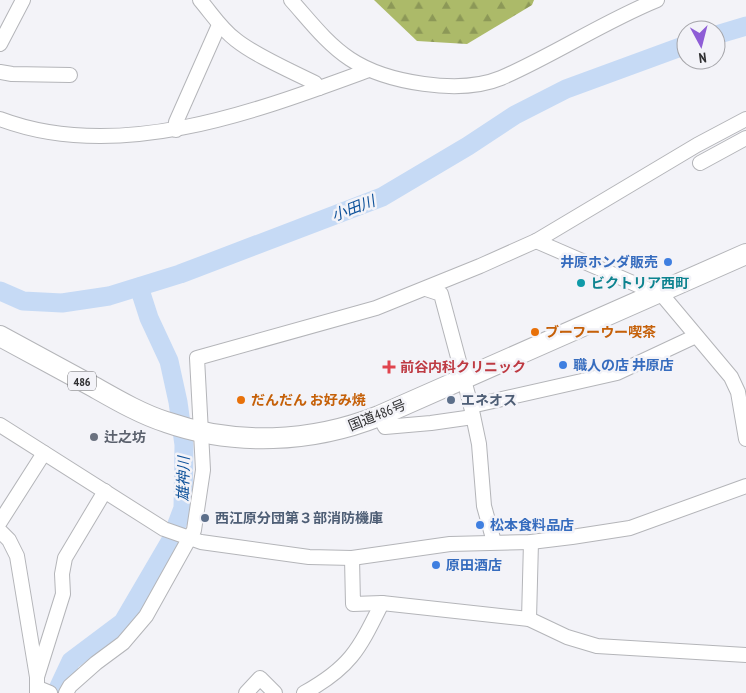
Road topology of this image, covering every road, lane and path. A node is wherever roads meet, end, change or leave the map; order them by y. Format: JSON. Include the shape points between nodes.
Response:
{"nodes":[{"id":1,"x":23,"y":0,"type":"edge"},
{"id":2,"x":200,"y":0,"type":"edge"},
{"id":3,"x":290,"y":0,"type":"edge"},
{"id":4,"x":657,"y":0,"type":"edge"},
{"id":5,"x":219,"y":25,"type":"junction"},
{"id":6,"x":0,"y":44,"type":"edge"},
{"id":7,"x":369,"y":70,"type":"junction"},
{"id":8,"x":0,"y":72,"type":"edge"},
{"id":9,"x":70,"y":75,"type":"dead end"},
{"id":10,"x":319,"y":88,"type":"junction"},
{"id":11,"x":746,"y":119,"type":"edge"},
{"id":12,"x":0,"y":120,"type":"edge"},
{"id":13,"x":176,"y":130,"type":"junction"},
{"id":14,"x":746,"y":138,"type":"edge"},
{"id":15,"x":697,"y":145,"type":"junction"},
{"id":16,"x":730,"y":147,"type":"junction"},
{"id":17,"x":700,"y":163,"type":"dead end"},
{"id":18,"x":536,"y":240,"type":"junction"},
{"id":19,"x":746,"y":254,"type":"edge"},
{"id":20,"x":426,"y":289,"type":"junction"},
{"id":21,"x":656,"y":293,"type":"junction"},
{"id":22,"x":0,"y":336,"type":"edge"},
{"id":23,"x":696,"y":336,"type":"junction"},
{"id":24,"x":464,"y":378,"type":"junction"},
{"id":25,"x":472,"y":411,"type":"junction"},
{"id":26,"x":379,"y":416,"type":"junction"},
{"id":27,"x":0,"y":425,"type":"edge"},
{"id":28,"x":200,"y":432,"type":"junction"},
{"id":29,"x":746,"y":439,"type":"edge"},
{"id":30,"x":44,"y":453,"type":"junction"},
{"id":31,"x":746,"y":486,"type":"edge"},
{"id":32,"x":105,"y":491,"type":"junction"},
{"id":33,"x":0,"y":522,"type":"edge"},
{"id":34,"x":0,"y":531,"type":"edge"},
{"id":35,"x":188,"y":538,"type":"junction"},
{"id":36,"x":494,"y":542,"type":"junction"},
{"id":37,"x":532,"y":542,"type":"junction"},
{"id":38,"x":352,"y":558,"type":"junction"},
{"id":39,"x":382,"y":603,"type":"junction"},
{"id":40,"x":529,"y":619,"type":"junction"},
{"id":41,"x":746,"y":655,"type":"edge"},
{"id":42,"x":41,"y":688,"type":"edge"},
{"id":43,"x":66,"y":693,"type":"edge"},
{"id":44,"x":246,"y":693,"type":"edge"},
{"id":45,"x":275,"y":693,"type":"edge"},
{"id":46,"x":304,"y":693,"type":"edge"}],
"edges":[{"from":1,"to":6,"type":"street"},
{"from":2,"to":5,"type":"street"},
{"from":3,"to":7,"type":"street","via":[[321,34]]},
{"from":4,"to":7,"type":"street","via":[[499,79],[446,86]]},
{"from":5,"to":10,"type":"street","via":[[237,41]]},
{"from":5,"to":13,"type":"street","via":[[176,122]]},
{"from":7,"to":10,"type":"street"},
{"from":8,"to":9,"type":"street"},
{"from":10,"to":13,"type":"street"},
{"from":11,"to":15,"type":"street"},
{"from":12,"to":13,"type":"street","via":[[83,136]]},
{"from":14,"to":16,"type":"street"},
{"from":15,"to":16,"type":"street"},
{"from":15,"to":18,"type":"street"},
{"from":16,"to":17,"type":"street"},
{"from":18,"to":20,"type":"street"},
{"from":18,"to":21,"type":"street"},
{"from":19,"to":21,"type":"highway","name":"国道486号","number":"486"},
{"from":20,"to":24,"type":"street","via":[[441,294]]},
{"from":20,"to":28,"type":"street","via":[[336,320],[198,358]]},
{"from":21,"to":23,"type":"street","via":[[663,296]]},
{"from":21,"to":24,"type":"highway","name":"国道486号","number":"486"},
{"from":22,"to":28,"type":"highway","name":"国道486号","number":"486","via":[[132,408]]},
{"from":23,"to":25,"type":"street","via":[[617,373]]},
{"from":23,"to":29,"type":"street","via":[[718,359],[738,392]]},
{"from":24,"to":25,"type":"street"},
{"from":24,"to":26,"type":"highway","name":"国道486号","number":"486"},
{"from":25,"to":26,"type":"street","via":[[431,424],[385,427]]},
{"from":25,"to":36,"type":"street","via":[[479,444],[484,506]]},
{"from":26,"to":28,"type":"highway","name":"国道486号","number":"486","via":[[333,432],[289,438],[247,438]]},
{"from":27,"to":30,"type":"street"},
{"from":28,"to":35,"type":"street","via":[[203,470],[198,512],[194,530]]},
{"from":30,"to":32,"type":"street"},
{"from":30,"to":33,"type":"street"},
{"from":31,"to":37,"type":"street","via":[[630,528]]},
{"from":32,"to":35,"type":"street","via":[[164,529]]},
{"from":32,"to":42,"type":"street","via":[[65,558],[63,594]]},
{"from":34,"to":42,"type":"street","via":[[17,556]]},
{"from":35,"to":38,"type":"street","via":[[309,556]]},
{"from":35,"to":43,"type":"street","via":[[146,616],[123,643],[96,663]]},
{"from":36,"to":37,"type":"street"},
{"from":36,"to":38,"type":"street","via":[[409,548]]},
{"from":37,"to":40,"type":"street"},
{"from":38,"to":39,"type":"street","via":[[353,604]]},
{"from":39,"to":40,"type":"street"},
{"from":39,"to":46,"type":"street","via":[[359,649],[343,669]]},
{"from":40,"to":41,"type":"street","via":[[567,637],[597,646]]},
{"from":44,"to":45,"type":"street","via":[[260,678]]}]}
